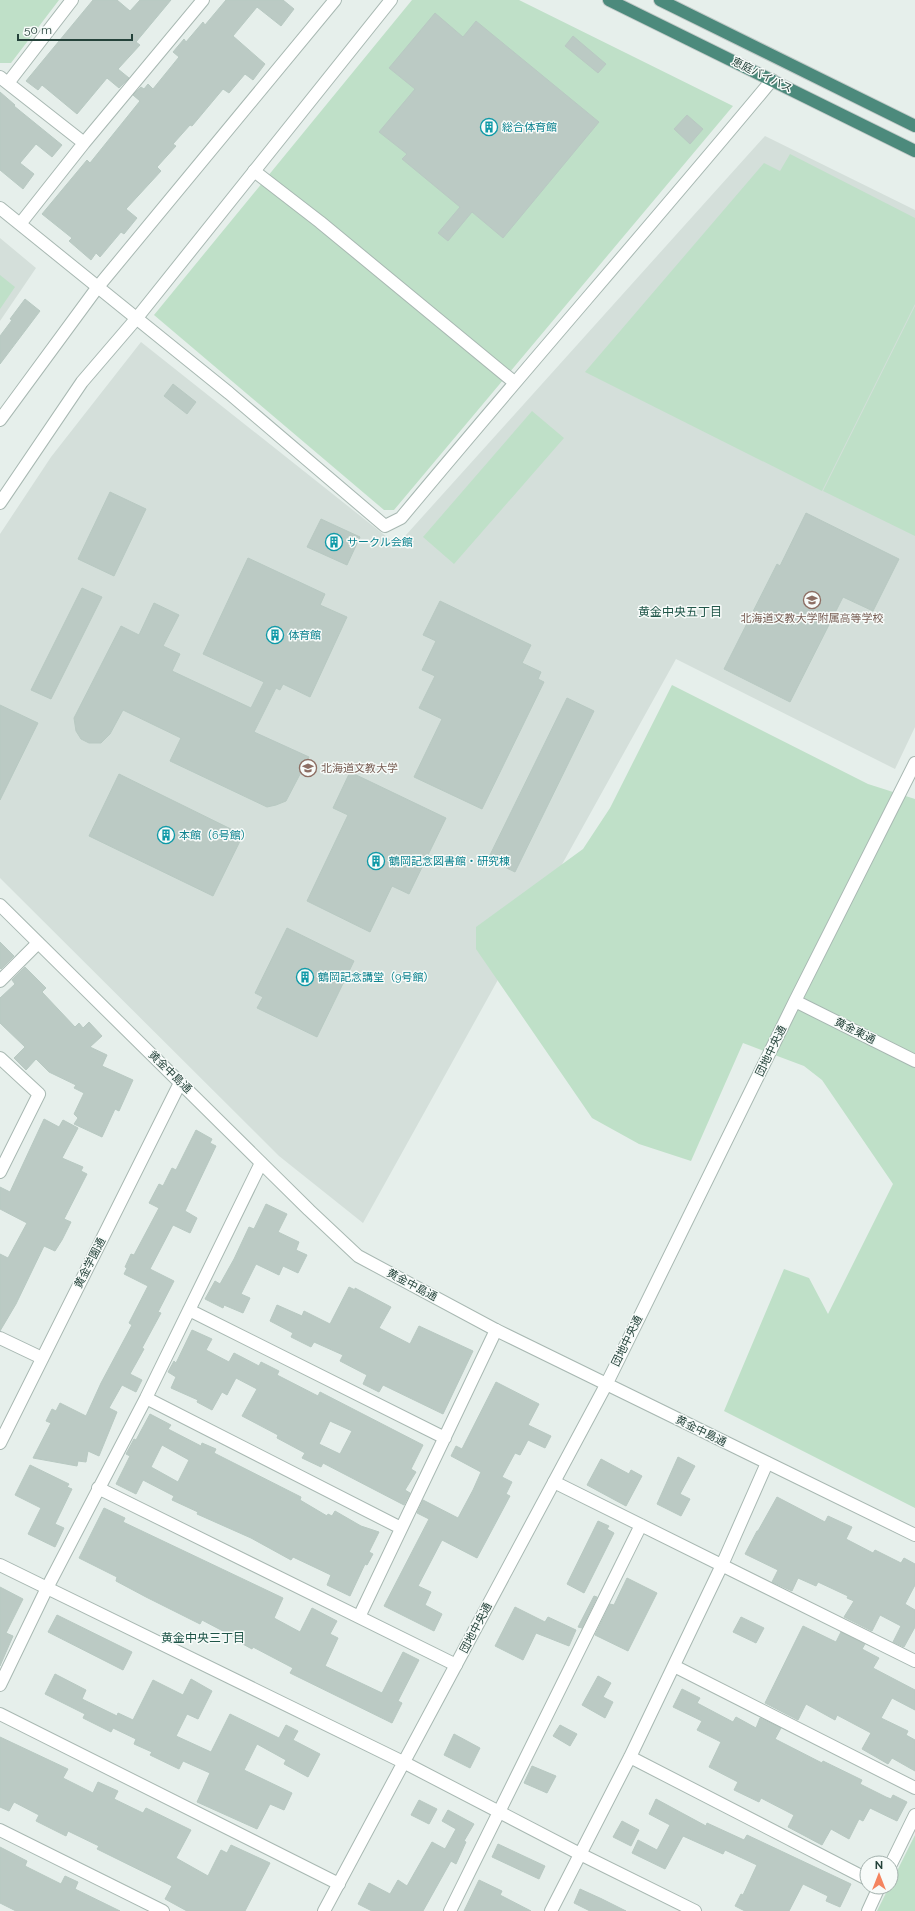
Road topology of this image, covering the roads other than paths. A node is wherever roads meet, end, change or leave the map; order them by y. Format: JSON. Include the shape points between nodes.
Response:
{"nodes":[{"id":1,"x":72,"y":0,"type":"edge"},
{"id":2,"x":203,"y":0,"type":"edge"},
{"id":3,"x":335,"y":0,"type":"edge"},
{"id":4,"x":391,"y":0,"type":"edge"},
{"id":5,"x":609,"y":0,"type":"edge"},
{"id":6,"x":660,"y":0,"type":"edge"},
{"id":7,"x":4,"y":80,"type":"edge"},
{"id":8,"x":772,"y":80,"type":"junction"},
{"id":9,"x":915,"y":126,"type":"edge"},
{"id":10,"x":84,"y":143,"type":"junction"},
{"id":11,"x":915,"y":151,"type":"edge"},
{"id":12,"x":254,"y":171,"type":"junction"},
{"id":13,"x":0,"y":208,"type":"edge"},
{"id":14,"x":20,"y":224,"type":"junction"},
{"id":15,"x":97,"y":288,"type":"junction"},
{"id":16,"x":136,"y":319,"type":"junction"},
{"id":17,"x":514,"y":382,"type":"junction"},
{"id":18,"x":0,"y":420,"type":"edge"},
{"id":19,"x":0,"y":503,"type":"edge"},
{"id":20,"x":915,"y":763,"type":"edge"},
{"id":21,"x":0,"y":905,"type":"edge"},
{"id":22,"x":38,"y":942,"type":"junction"},
{"id":23,"x":0,"y":980,"type":"edge"},
{"id":24,"x":795,"y":1002,"type":"junction"},
{"id":25,"x":0,"y":1058,"type":"edge"},
{"id":26,"x":915,"y":1062,"type":"edge"},
{"id":27,"x":180,"y":1083,"type":"junction"},
{"id":28,"x":261,"y":1163,"type":"junction"},
{"id":29,"x":0,"y":1172,"type":"edge"},
{"id":30,"x":189,"y":1310,"type":"junction"},
{"id":31,"x":496,"y":1330,"type":"junction"},
{"id":32,"x":0,"y":1338,"type":"edge"},
{"id":33,"x":42,"y":1358,"type":"junction"},
{"id":34,"x":606,"y":1385,"type":"junction"},
{"id":35,"x":146,"y":1398,"type":"junction"},
{"id":36,"x":445,"y":1438,"type":"junction"},
{"id":37,"x":0,"y":1444,"type":"edge"},
{"id":38,"x":767,"y":1463,"type":"junction"},
{"id":39,"x":554,"y":1482,"type":"junction"},
{"id":40,"x":98,"y":1488,"type":"junction"},
{"id":41,"x":642,"y":1525,"type":"junction"},
{"id":42,"x":401,"y":1528,"type":"junction"},
{"id":43,"x":915,"y":1535,"type":"edge"},
{"id":44,"x":0,"y":1565,"type":"edge"},
{"id":45,"x":722,"y":1565,"type":"junction"},
{"id":46,"x":47,"y":1588,"type":"junction"},
{"id":47,"x":359,"y":1617,"type":"junction"},
{"id":48,"x":915,"y":1661,"type":"edge"},
{"id":49,"x":456,"y":1665,"type":"junction"},
{"id":50,"x":674,"y":1666,"type":"junction"},
{"id":51,"x":0,"y":1685,"type":"edge"},
{"id":52,"x":0,"y":1714,"type":"edge"},
{"id":53,"x":630,"y":1757,"type":"junction"},
{"id":54,"x":405,"y":1763,"type":"junction"},
{"id":55,"x":915,"y":1788,"type":"edge"},
{"id":56,"x":499,"y":1813,"type":"junction"},
{"id":57,"x":915,"y":1815,"type":"edge"},
{"id":58,"x":0,"y":1830,"type":"edge"},
{"id":59,"x":580,"y":1854,"type":"junction"},
{"id":60,"x":895,"y":1855,"type":"edge"},
{"id":61,"x":859,"y":1876,"type":"edge"},
{"id":62,"x":338,"y":1884,"type":"junction"},
{"id":63,"x":876,"y":1895,"type":"edge"},
{"id":64,"x":163,"y":1911,"type":"edge"},
{"id":65,"x":324,"y":1911,"type":"edge"},
{"id":66,"x":450,"y":1911,"type":"edge"},
{"id":67,"x":551,"y":1911,"type":"edge"},
{"id":68,"x":695,"y":1911,"type":"edge"},
{"id":69,"x":868,"y":1911,"type":"edge"}],
"edges":[{"from":1,"to":7,"type":"street"},
{"from":2,"to":10,"type":"street"},
{"from":3,"to":15,"type":"street"},
{"from":4,"to":12,"type":"street"},
{"from":5,"to":8,"type":"highway","name":"恵庭バイパス"},
{"from":6,"to":9,"type":"highway","name":"恵庭バイパス"},
{"from":7,"to":10,"type":"street"},
{"from":8,"to":11,"type":"highway","name":"恵庭バイパス"},
{"from":8,"to":17,"type":"street"},
{"from":10,"to":14,"type":"street"},
{"from":12,"to":16,"type":"street"},
{"from":12,"to":17,"type":"street"},
{"from":13,"to":14,"type":"street"},
{"from":14,"to":15,"type":"street"},
{"from":15,"to":16,"type":"street"},
{"from":15,"to":18,"type":"street"},
{"from":16,"to":17,"type":"street","via":[[229,393],[385,526],[401,518]]},
{"from":16,"to":19,"type":"street","via":[[82,382]]},
{"from":20,"to":24,"type":"street","name":"団地中央通"},
{"from":21,"to":22,"type":"street","name":"黄金中島通"},
{"from":22,"to":23,"type":"street"},
{"from":22,"to":27,"type":"street","name":"黄金中島通"},
{"from":24,"to":26,"type":"street","name":"黄金東通"},
{"from":24,"to":34,"type":"street","name":"団地中央通"},
{"from":25,"to":29,"type":"street","via":[[39,1094]]},
{"from":27,"to":28,"type":"street","name":"黄金中島通"},
{"from":27,"to":33,"type":"street","name":"黄金学園通"},
{"from":28,"to":30,"type":"street"},
{"from":28,"to":31,"type":"street","name":"黄金中島通","via":[[358,1256]]},
{"from":30,"to":35,"type":"street"},
{"from":30,"to":36,"type":"street"},
{"from":31,"to":34,"type":"street","name":"黄金中島通"},
{"from":31,"to":36,"type":"street"},
{"from":32,"to":33,"type":"street"},
{"from":33,"to":37,"type":"street","name":"黄金学園通"},
{"from":34,"to":38,"type":"street","name":"黄金中島通"},
{"from":34,"to":39,"type":"street","name":"団地中央通"},
{"from":35,"to":40,"type":"street"},
{"from":35,"to":42,"type":"street"},
{"from":36,"to":42,"type":"street"},
{"from":38,"to":43,"type":"street","name":"黄金中島通"},
{"from":38,"to":45,"type":"street"},
{"from":39,"to":41,"type":"street"},
{"from":39,"to":49,"type":"street","name":"団地中央通"},
{"from":40,"to":46,"type":"street"},
{"from":40,"to":47,"type":"street"},
{"from":41,"to":45,"type":"street"},
{"from":41,"to":56,"type":"street"},
{"from":42,"to":47,"type":"street"},
{"from":44,"to":46,"type":"street"},
{"from":45,"to":48,"type":"street"},
{"from":45,"to":50,"type":"street"},
{"from":46,"to":51,"type":"street"},
{"from":46,"to":54,"type":"street"},
{"from":47,"to":49,"type":"street"},
{"from":49,"to":54,"type":"street","name":"団地中央通"},
{"from":50,"to":53,"type":"street"},
{"from":50,"to":55,"type":"street"},
{"from":52,"to":62,"type":"street"},
{"from":53,"to":59,"type":"street"},
{"from":53,"to":61,"type":"street"},
{"from":54,"to":56,"type":"street"},
{"from":54,"to":62,"type":"street","name":"団地中央通"},
{"from":56,"to":59,"type":"street"},
{"from":56,"to":66,"type":"street"},
{"from":57,"to":60,"type":"street"},
{"from":58,"to":64,"type":"street"},
{"from":59,"to":67,"type":"street"},
{"from":59,"to":68,"type":"street"},
{"from":62,"to":65,"type":"street","name":"団地中央通"},
{"from":63,"to":69,"type":"street"}]}
